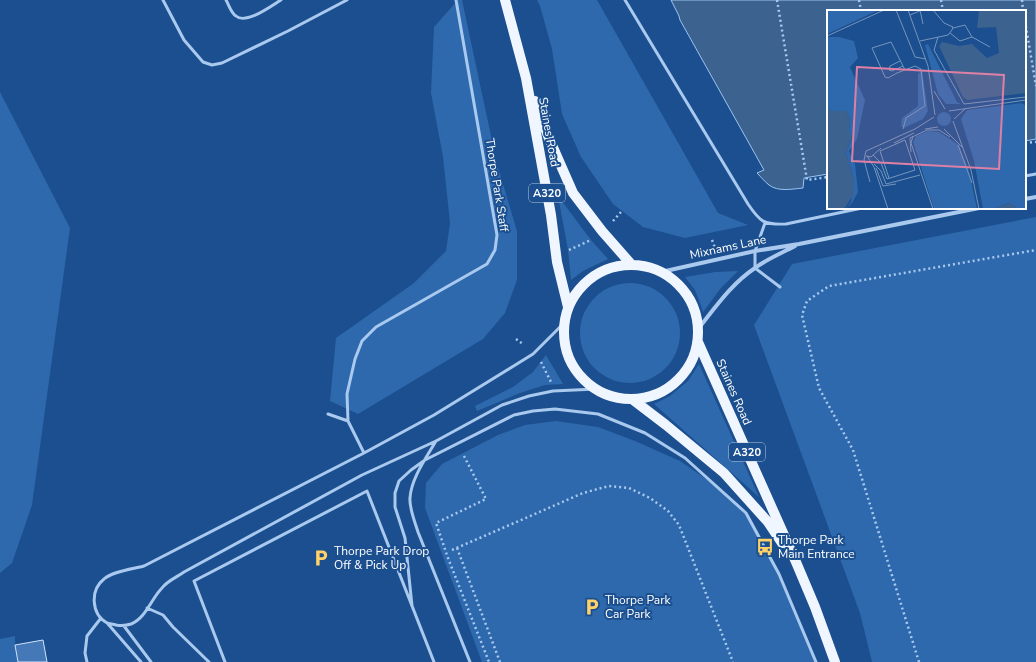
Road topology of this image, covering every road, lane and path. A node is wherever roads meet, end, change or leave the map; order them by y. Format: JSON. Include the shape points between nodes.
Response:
{"nodes":[{"id":1,"x":163,"y":0,"type":"edge"},
{"id":2,"x":226,"y":0,"type":"edge"},
{"id":3,"x":281,"y":0,"type":"edge"},
{"id":4,"x":337,"y":0,"type":"edge"},
{"id":5,"x":347,"y":0,"type":"edge"},
{"id":6,"x":456,"y":0,"type":"edge"},
{"id":7,"x":505,"y":0,"type":"edge"},
{"id":8,"x":626,"y":0,"type":"edge"},
{"id":9,"x":777,"y":0,"type":"edge"},
{"id":10,"x":859,"y":0,"type":"edge"},
{"id":11,"x":941,"y":0,"type":"edge"},
{"id":12,"x":1022,"y":0,"type":"edge"},
{"id":13,"x":339,"y":4,"type":"junction"},
{"id":14,"x":861,"y":10,"type":"edge"},
{"id":15,"x":943,"y":10,"type":"edge"},
{"id":16,"x":1023,"y":10,"type":"edge"},
{"id":17,"x":1026,"y":27,"type":"edge"},
{"id":18,"x":526,"y":78,"type":"junction"},
{"id":19,"x":1036,"y":86,"type":"edge"},
{"id":20,"x":1036,"y":142,"type":"edge"},
{"id":21,"x":1026,"y":143,"type":"edge"},
{"id":22,"x":1036,"y":174,"type":"edge"},
{"id":23,"x":1026,"y":176,"type":"edge"},
{"id":24,"x":827,"y":177,"type":"edge"},
{"id":25,"x":1036,"y":197,"type":"edge"},
{"id":26,"x":1026,"y":199,"type":"edge"},
{"id":27,"x":857,"y":209,"type":"edge"},
{"id":28,"x":974,"y":209,"type":"edge"},
{"id":29,"x":621,"y":212,"type":"dead end"},
{"id":30,"x":765,"y":223,"type":"junction"},
{"id":31,"x":609,"y":224,"type":"dead end"},
{"id":32,"x":591,"y":240,"type":"dead end"},
{"id":33,"x":712,"y":240,"type":"dead end"},
{"id":34,"x":799,"y":244,"type":"junction"},
{"id":35,"x":715,"y":248,"type":"dead end"},
{"id":36,"x":568,"y":250,"type":"dead end"},
{"id":37,"x":1036,"y":250,"type":"edge"},
{"id":38,"x":755,"y":251,"type":"junction"},
{"id":39,"x":631,"y":264,"type":"junction"},
{"id":40,"x":755,"y":268,"type":"junction"},
{"id":41,"x":661,"y":272,"type":"junction"},
{"id":42,"x":780,"y":286,"type":"dead end"},
{"id":43,"x":568,"y":307,"type":"junction"},
{"id":44,"x":564,"y":323,"type":"junction"},
{"id":45,"x":698,"y":329,"type":"junction"},
{"id":46,"x":516,"y":339,"type":"dead end"},
{"id":47,"x":698,"y":342,"type":"junction"},
{"id":48,"x":523,"y":344,"type":"dead end"},
{"id":49,"x":540,"y":362,"type":"dead end"},
{"id":50,"x":552,"y":384,"type":"dead end"},
{"id":51,"x":596,"y":390,"type":"junction"},
{"id":52,"x":632,"y":399,"type":"junction"},
{"id":53,"x":328,"y":414,"type":"dead end"},
{"id":54,"x":348,"y":420,"type":"junction"},
{"id":55,"x":436,"y":441,"type":"junction"},
{"id":56,"x":364,"y":453,"type":"junction"},
{"id":57,"x":464,"y":456,"type":"dead end"},
{"id":58,"x":425,"y":460,"type":"junction"},
{"id":59,"x":458,"y":548,"type":"junction"},
{"id":60,"x":452,"y":550,"type":"dead end"},
{"id":61,"x":796,"y":562,"type":"junction"},
{"id":62,"x":412,"y":606,"type":"junction"},
{"id":63,"x":147,"y":608,"type":"junction"},
{"id":64,"x":101,"y":618,"type":"junction"},
{"id":65,"x":108,"y":623,"type":"junction"},
{"id":66,"x":124,"y":626,"type":"junction"},
{"id":67,"x":87,"y":662,"type":"edge"},
{"id":68,"x":141,"y":662,"type":"edge"},
{"id":69,"x":151,"y":662,"type":"edge"},
{"id":70,"x":209,"y":662,"type":"edge"},
{"id":71,"x":225,"y":662,"type":"edge"},
{"id":72,"x":434,"y":662,"type":"edge"},
{"id":73,"x":470,"y":662,"type":"edge"},
{"id":74,"x":489,"y":662,"type":"edge"},
{"id":75,"x":500,"y":662,"type":"edge"},
{"id":76,"x":734,"y":662,"type":"edge"},
{"id":77,"x":816,"y":662,"type":"edge"},
{"id":78,"x":835,"y":662,"type":"edge"},
{"id":79,"x":919,"y":662,"type":"edge"}],
"edges":[{"from":1,"to":13,"type":"lane","via":[[184,40],[203,62],[212,65],[222,63]]},
{"from":2,"to":3,"type":"lane","via":[[235,16],[243,19]]},
{"from":4,"to":13,"type":"lane"},
{"from":5,"to":13,"type":"lane"},
{"from":6,"to":54,"type":"lane","name":"Thorpe Park Staff","via":[[498,234],[495,250],[487,264],[376,327],[362,341],[347,394]]},
{"from":7,"to":18,"type":"main road","name":"Staines Road","number":"A320"},
{"from":8,"to":30,"type":"lane","via":[[748,204],[756,216]]},
{"from":9,"to":24,"type":"path","via":[[807,180]]},
{"from":10,"to":14,"type":"path"},
{"from":11,"to":15,"type":"path"},
{"from":12,"to":16,"type":"path"},
{"from":17,"to":19,"type":"path"},
{"from":18,"to":39,"type":"main road","name":"Staines Road","number":"A320","via":[[573,193]]},
{"from":18,"to":43,"type":"main road","name":"Staines Road","number":"A320","via":[[557,262]]},
{"from":20,"to":21,"type":"path"},
{"from":22,"to":23,"type":"lane"},
{"from":25,"to":26,"type":"street"},
{"from":27,"to":30,"type":"lane","via":[[786,224]]},
{"from":28,"to":34,"type":"street","name":"Mixnams Lane"},
{"from":29,"to":31,"type":"path"},
{"from":30,"to":38,"type":"lane"},
{"from":32,"to":36,"type":"path"},
{"from":33,"to":35,"type":"path"},
{"from":34,"to":38,"type":"street","name":"Mixnams Lane"},
{"from":34,"to":40,"type":"street","name":"Mixnams Lane"},
{"from":37,"to":79,"type":"path","via":[[829,286],[807,301],[802,315],[819,388],[853,450]]},
{"from":38,"to":40,"type":"lane"},
{"from":38,"to":41,"type":"street","name":"Mixnams Lane"},
{"from":39,"to":41,"type":"main road","via":[[647,266]]},
{"from":39,"to":43,"type":"main road","via":[[611,267],[593,276],[578,290]]},
{"from":40,"to":42,"type":"lane"},
{"from":40,"to":45,"type":"street","name":"Mixnams Lane","via":[[729,290]]},
{"from":41,"to":45,"type":"main road","via":[[676,282],[688,295]]},
{"from":43,"to":44,"type":"main road"},
{"from":44,"to":51,"type":"main road","via":[[567,354],[583,380]]},
{"from":44,"to":56,"type":"lane","via":[[533,354],[434,415]]},
{"from":45,"to":47,"type":"main road"},
{"from":46,"to":48,"type":"path"},
{"from":47,"to":52,"type":"main road","via":[[692,360],[682,376],[668,388],[651,396]]},
{"from":47,"to":61,"type":"main road","name":"Staines Road","number":"A320"},
{"from":49,"to":50,"type":"path"},
{"from":51,"to":52,"type":"main road"},
{"from":51,"to":55,"type":"lane","via":[[553,391],[522,398],[502,405]]},
{"from":52,"to":61,"type":"main road","name":"Staines Road","number":"A320","via":[[724,473],[768,522]]},
{"from":53,"to":54,"type":"lane"},
{"from":54,"to":56,"type":"lane"},
{"from":55,"to":58,"type":"lane"},
{"from":55,"to":63,"type":"lane","via":[[362,475],[184,572],[162,587]]},
{"from":56,"to":64,"type":"lane","via":[[144,566],[104,578],[94,593],[96,611]]},
{"from":57,"to":74,"type":"path","via":[[486,499],[436,523]]},
{"from":58,"to":62,"type":"lane","via":[[399,481],[395,493],[396,507],[405,538]]},
{"from":58,"to":73,"type":"lane","via":[[415,478],[410,499],[412,513]]},
{"from":58,"to":77,"type":"lane","via":[[514,415],[533,411],[555,409],[598,414],[645,433],[685,458],[746,512],[778,574]]},
{"from":59,"to":60,"type":"path"},
{"from":59,"to":75,"type":"path"},
{"from":59,"to":76,"type":"path","via":[[583,493],[609,486],[629,488],[650,498],[668,511],[679,525]]},
{"from":61,"to":78,"type":"main road","name":"Staines Road","number":"A320"},
{"from":62,"to":71,"type":"lane","via":[[367,491],[194,581]]},
{"from":62,"to":72,"type":"lane"},
{"from":63,"to":66,"type":"lane","via":[[138,620]]},
{"from":63,"to":70,"type":"lane","via":[[163,615]]},
{"from":64,"to":65,"type":"lane"},
{"from":64,"to":67,"type":"lane","via":[[87,636]]},
{"from":65,"to":66,"type":"lane"},
{"from":65,"to":68,"type":"lane"},
{"from":66,"to":69,"type":"lane"}]}
